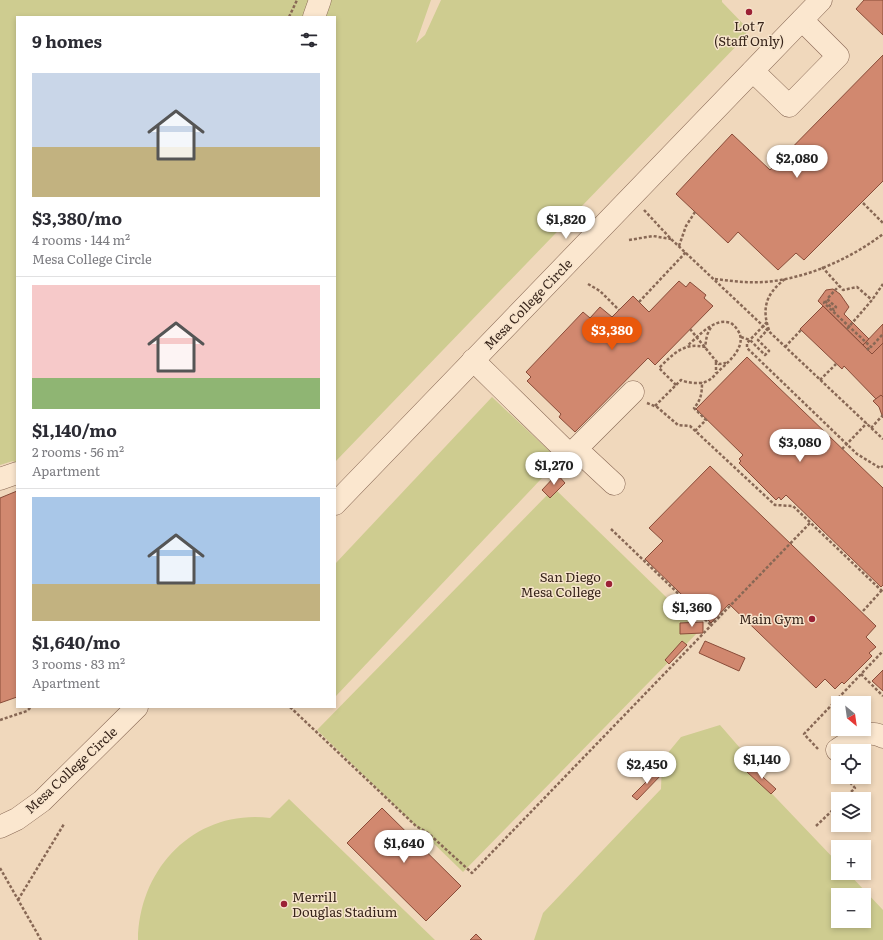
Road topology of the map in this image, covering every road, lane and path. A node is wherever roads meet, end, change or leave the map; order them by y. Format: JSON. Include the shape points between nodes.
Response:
{"nodes":[{"id":1,"x":297,"y":0,"type":"edge"},
{"id":2,"x":320,"y":0,"type":"edge"},
{"id":3,"x":821,"y":0,"type":"edge"},
{"id":4,"x":289,"y":16,"type":"edge"},
{"id":5,"x":314,"y":16,"type":"edge"},
{"id":6,"x":802,"y":20,"type":"junction"},
{"id":7,"x":753,"y":71,"type":"junction"},
{"id":8,"x":631,"y":197,"type":"junction"},
{"id":9,"x":863,"y":203,"type":"dead end"},
{"id":10,"x":695,"y":212,"type":"dead end"},
{"id":11,"x":883,"y":223,"type":"edge"},
{"id":12,"x":883,"y":234,"type":"edge"},
{"id":13,"x":671,"y":239,"type":"junction"},
{"id":14,"x":629,"y":240,"type":"dead end"},
{"id":15,"x":679,"y":246,"type":"junction"},
{"id":16,"x":686,"y":252,"type":"junction"},
{"id":17,"x":822,"y":267,"type":"junction"},
{"id":18,"x":713,"y":278,"type":"junction"},
{"id":19,"x":785,"y":278,"type":"junction"},
{"id":20,"x":588,"y":284,"type":"dead end"},
{"id":21,"x":883,"y":284,"type":"edge"},
{"id":22,"x":839,"y":286,"type":"junction"},
{"id":23,"x":880,"y":289,"type":"junction"},
{"id":24,"x":883,"y":292,"type":"edge"},
{"id":25,"x":872,"y":300,"type":"junction"},
{"id":26,"x":639,"y":302,"type":"dead end"},
{"id":27,"x":619,"y":310,"type":"dead end"},
{"id":28,"x":767,"y":322,"type":"junction"},
{"id":29,"x":712,"y":326,"type":"junction"},
{"id":30,"x":764,"y":326,"type":"junction"},
{"id":31,"x":690,"y":329,"type":"dead end"},
{"id":32,"x":847,"y":329,"type":"dead end"},
{"id":33,"x":769,"y":330,"type":"junction"},
{"id":34,"x":801,"y":330,"type":"dead end"},
{"id":35,"x":883,"y":334,"type":"edge"},
{"id":36,"x":697,"y":337,"type":"junction"},
{"id":37,"x":741,"y":337,"type":"junction"},
{"id":38,"x":750,"y":340,"type":"junction"},
{"id":39,"x":687,"y":346,"type":"junction"},
{"id":40,"x":785,"y":346,"type":"junction"},
{"id":41,"x":705,"y":347,"type":"junction"},
{"id":42,"x":867,"y":350,"type":"dead end"},
{"id":43,"x":473,"y":360,"type":"junction"},
{"id":44,"x":716,"y":361,"type":"junction"},
{"id":45,"x":729,"y":362,"type":"junction"},
{"id":46,"x":836,"y":364,"type":"dead end"},
{"id":47,"x":716,"y":373,"type":"junction"},
{"id":48,"x":820,"y":380,"type":"junction"},
{"id":49,"x":702,"y":382,"type":"junction"},
{"id":50,"x":676,"y":385,"type":"junction"},
{"id":51,"x":627,"y":398,"type":"joint"},
{"id":52,"x":655,"y":406,"type":"junction"},
{"id":53,"x":883,"y":415,"type":"edge"},
{"id":54,"x":867,"y":424,"type":"junction"},
{"id":55,"x":871,"y":428,"type":"junction"},
{"id":56,"x":695,"y":431,"type":"junction"},
{"id":57,"x":883,"y":439,"type":"edge"},
{"id":58,"x":846,"y":444,"type":"junction"},
{"id":59,"x":842,"y":449,"type":"dead end"},
{"id":60,"x":570,"y":455,"type":"junction"},
{"id":61,"x":883,"y":466,"type":"edge"},
{"id":62,"x":16,"y":473,"type":"edge"},
{"id":63,"x":0,"y":479,"type":"edge"},
{"id":64,"x":614,"y":484,"type":"dead end"},
{"id":65,"x":336,"y":503,"type":"edge"},
{"id":66,"x":810,"y":522,"type":"junction"},
{"id":67,"x":611,"y":529,"type":"dead end"},
{"id":68,"x":882,"y":591,"type":"edge"},
{"id":69,"x":862,"y":611,"type":"dead end"},
{"id":70,"x":711,"y":626,"type":"junction"},
{"id":71,"x":883,"y":651,"type":"edge"},
{"id":72,"x":861,"y":674,"type":"junction"},
{"id":73,"x":883,"y":696,"type":"edge"},
{"id":74,"x":30,"y":708,"type":"edge"},
{"id":75,"x":136,"y":708,"type":"edge"},
{"id":76,"x":291,"y":708,"type":"edge"},
{"id":77,"x":0,"y":720,"type":"edge"},
{"id":78,"x":883,"y":737,"type":"edge"},
{"id":79,"x":830,"y":752,"type":"joint"},
{"id":80,"x":852,"y":784,"type":"edge"},
{"id":81,"x":852,"y":792,"type":"edge"},
{"id":82,"x":831,"y":812,"type":"edge"},
{"id":83,"x":64,"y":824,"type":"dead end"},
{"id":84,"x":816,"y":826,"type":"dead end"},
{"id":85,"x":0,"y":827,"type":"edge"},
{"id":86,"x":0,"y":868,"type":"edge"},
{"id":87,"x":18,"y":900,"type":"junction"},
{"id":88,"x":41,"y":940,"type":"edge"}],
"edges":[{"from":1,"to":4,"type":"path"},
{"from":2,"to":5,"type":"street"},
{"from":3,"to":6,"type":"street","name":"Mesa College Circle"},
{"from":6,"to":7,"type":"street","name":"Mesa College Circle"},
{"from":6,"to":7,"type":"street","via":[[838,56],[789,106]]},
{"from":7,"to":8,"type":"street","name":"Mesa College Circle"},
{"from":8,"to":13,"type":"path"},
{"from":8,"to":43,"type":"street","name":"Mesa College Circle"},
{"from":9,"to":11,"type":"path"},
{"from":10,"to":15,"type":"path","via":[[686,226]]},
{"from":12,"to":17,"type":"path"},
{"from":13,"to":14,"type":"path","via":[[653,236]]},
{"from":13,"to":15,"type":"path"},
{"from":15,"to":16,"type":"path"},
{"from":16,"to":18,"type":"path"},
{"from":16,"to":26,"type":"path"},
{"from":17,"to":19,"type":"path","via":[[801,276]]},
{"from":17,"to":22,"type":"path"},
{"from":18,"to":19,"type":"path","via":[[765,282]]},
{"from":18,"to":30,"type":"path"},
{"from":19,"to":28,"type":"path","via":[[768,296],[765,307]]},
{"from":20,"to":27,"type":"path","via":[[600,291]]},
{"from":21,"to":23,"type":"path"},
{"from":22,"to":25,"type":"path","via":[[843,290],[857,287]]},
{"from":22,"to":35,"type":"path","bridge":true,"via":[[827,299],[835,308],[825,301],[824,303],[870,347]]},
{"from":23,"to":24,"type":"path"},
{"from":23,"to":25,"type":"path"},
{"from":25,"to":32,"type":"path"},
{"from":28,"to":30,"type":"path"},
{"from":28,"to":33,"type":"path"},
{"from":29,"to":36,"type":"path"},
{"from":29,"to":37,"type":"path","via":[[720,322],[731,322]]},
{"from":29,"to":41,"type":"path"},
{"from":30,"to":33,"type":"path"},
{"from":30,"to":38,"type":"path"},
{"from":31,"to":36,"type":"path"},
{"from":33,"to":38,"type":"path","via":[[758,340],[770,350],[765,354]]},
{"from":33,"to":40,"type":"path"},
{"from":34,"to":40,"type":"path"},
{"from":35,"to":42,"type":"path","bridge":true},
{"from":36,"to":39,"type":"path"},
{"from":36,"to":41,"type":"path"},
{"from":37,"to":38,"type":"path"},
{"from":37,"to":45,"type":"path","via":[[740,346]]},
{"from":38,"to":58,"type":"path","via":[[747,348]]},
{"from":39,"to":41,"type":"path"},
{"from":39,"to":50,"type":"path","via":[[672,354],[659,368]]},
{"from":40,"to":48,"type":"path"},
{"from":41,"to":44,"type":"path"},
{"from":43,"to":60,"type":"street"},
{"from":43,"to":65,"type":"street","name":"Mesa College Circle"},
{"from":44,"to":45,"type":"path","via":[[719,364]]},
{"from":44,"to":47,"type":"path"},
{"from":45,"to":47,"type":"path"},
{"from":46,"to":48,"type":"path"},
{"from":47,"to":49,"type":"path"},
{"from":48,"to":54,"type":"path"},
{"from":49,"to":50,"type":"path","via":[[681,380]]},
{"from":49,"to":56,"type":"path","via":[[700,401],[694,408],[706,420]]},
{"from":50,"to":52,"type":"path"},
{"from":51,"to":52,"type":"path"},
{"from":51,"to":60,"type":"street"},
{"from":52,"to":56,"type":"path","via":[[678,425],[690,426]]},
{"from":53,"to":55,"type":"path"},
{"from":54,"to":55,"type":"path"},
{"from":54,"to":58,"type":"path"},
{"from":55,"to":57,"type":"path"},
{"from":56,"to":66,"type":"path","via":[[775,505],[793,506]]},
{"from":58,"to":59,"type":"path"},
{"from":58,"to":61,"type":"path","via":[[880,468]]},
{"from":60,"to":64,"type":"street","via":[[585,458]]},
{"from":62,"to":63,"type":"street"},
{"from":66,"to":68,"type":"path"},
{"from":66,"to":70,"type":"path"},
{"from":67,"to":70,"type":"path"},
{"from":68,"to":69,"type":"path"},
{"from":70,"to":76,"type":"path","via":[[472,873],[428,833],[416,826]]},
{"from":71,"to":72,"type":"path"},
{"from":72,"to":73,"type":"path"},
{"from":72,"to":79,"type":"path","via":[[804,734]]},
{"from":74,"to":77,"type":"path"},
{"from":75,"to":85,"type":"street","name":"Mesa College Circle","via":[[42,801],[17,819]]},
{"from":78,"to":79,"type":"street","via":[[874,734],[864,735]]},
{"from":80,"to":81,"type":"path","via":[[856,788]]},
{"from":82,"to":84,"type":"path"},
{"from":83,"to":87,"type":"path"},
{"from":86,"to":87,"type":"path"},
{"from":87,"to":88,"type":"path"}]}
